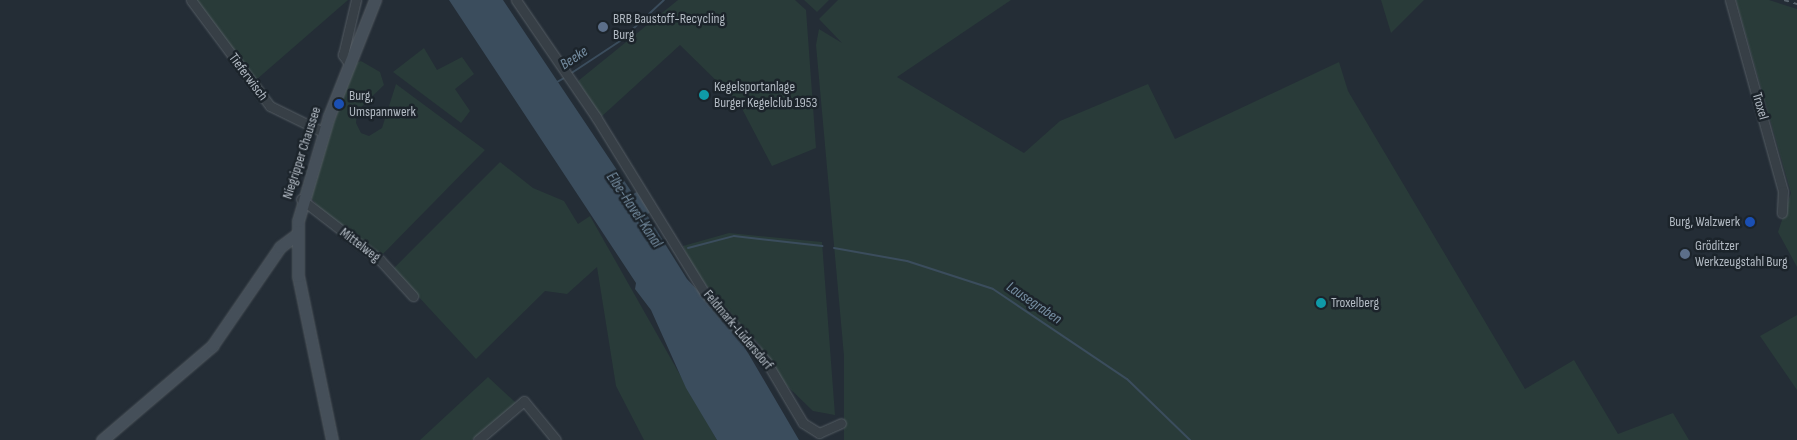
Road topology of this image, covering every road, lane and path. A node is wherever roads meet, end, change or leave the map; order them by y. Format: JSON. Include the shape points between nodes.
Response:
{"nodes":[{"id":1,"x":190,"y":0,"type":"edge"},
{"id":2,"x":356,"y":0,"type":"edge"},
{"id":3,"x":375,"y":0,"type":"edge"},
{"id":4,"x":516,"y":0,"type":"edge"},
{"id":5,"x":1730,"y":0,"type":"edge"},
{"id":6,"x":348,"y":62,"type":"junction"},
{"id":7,"x":323,"y":132,"type":"junction"},
{"id":8,"x":301,"y":199,"type":"junction"},
{"id":9,"x":1782,"y":213,"type":"dead end"},
{"id":10,"x":297,"y":234,"type":"junction"},
{"id":11,"x":413,"y":296,"type":"dead end"},
{"id":12,"x":841,"y":423,"type":"dead end"},
{"id":13,"x":102,"y":440,"type":"edge"},
{"id":14,"x":332,"y":440,"type":"edge"},
{"id":15,"x":478,"y":440,"type":"edge"},
{"id":16,"x":556,"y":440,"type":"edge"}],
"edges":[{"from":1,"to":7,"type":"street","name":"Tieferwisch","via":[[270,106]]},
{"from":2,"to":6,"type":"street","via":[[343,55]]},
{"from":3,"to":6,"type":"main road","name":"Niegripper Chaussee"},
{"from":4,"to":12,"type":"street","name":"Feldmark-Lüdersdorf","via":[[565,70],[704,292],[766,361],[803,423],[819,433]]},
{"from":5,"to":9,"type":"street","name":"Troxel","via":[[1783,191]]},
{"from":6,"to":7,"type":"main road","name":"Niegripper Chaussee"},
{"from":7,"to":8,"type":"main road","name":"Niegripper Chaussee"},
{"from":8,"to":10,"type":"main road","name":"Niegripper Chaussee"},
{"from":8,"to":11,"type":"street","name":"Mittelweg","via":[[380,260]]},
{"from":10,"to":13,"type":"main road","via":[[280,247],[212,346]]},
{"from":10,"to":14,"type":"main road","name":"Niegripper Chaussee","via":[[298,276]]},
{"from":15,"to":16,"type":"street","via":[[524,401]]}]}
